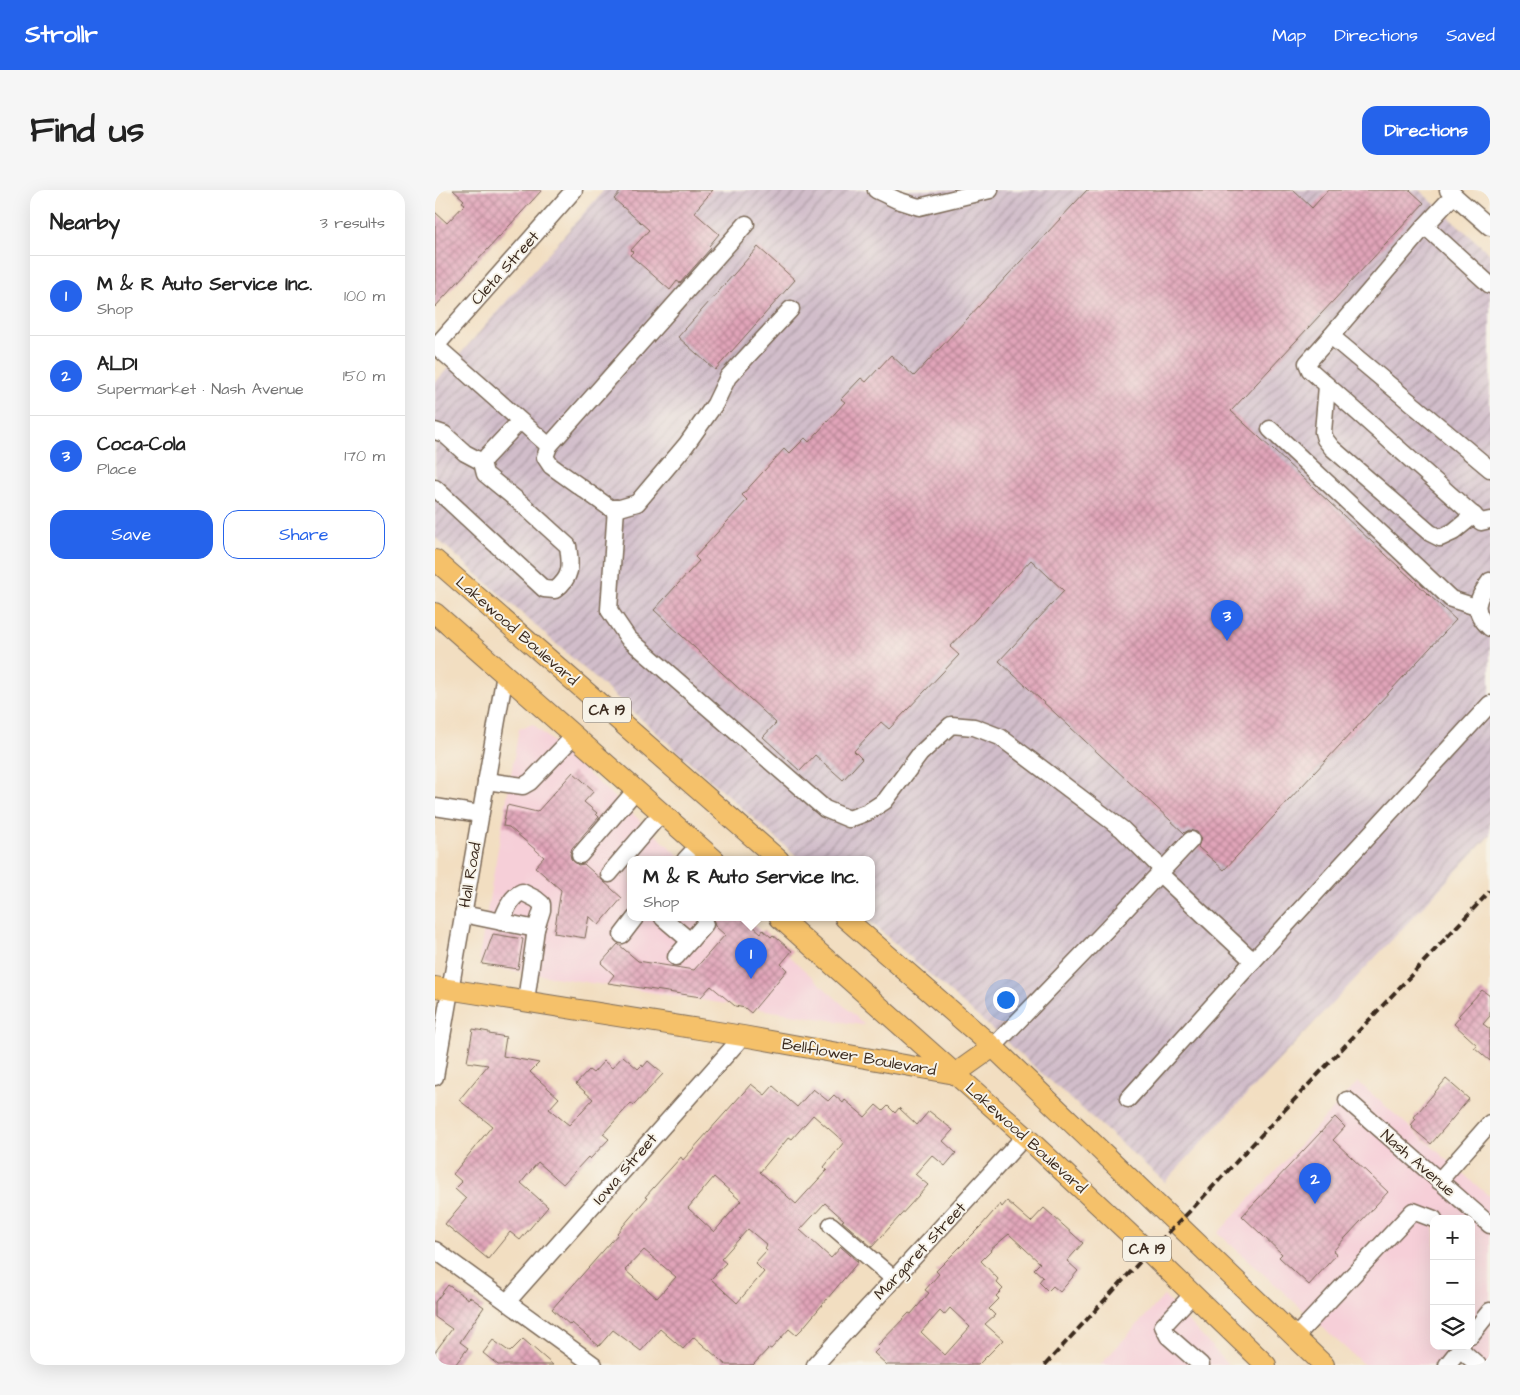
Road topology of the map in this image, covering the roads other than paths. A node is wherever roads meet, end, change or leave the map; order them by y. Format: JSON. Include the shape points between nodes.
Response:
{"nodes":[{"id":1,"x":876,"y":190,"type":"edge"},
{"id":2,"x":991,"y":190,"type":"edge"},
{"id":3,"x":571,"y":191,"type":"edge"},
{"id":4,"x":1451,"y":193,"type":"edge"},
{"id":5,"x":746,"y":224,"type":"dead end"},
{"id":6,"x":1425,"y":226,"type":"junction"},
{"id":7,"x":1490,"y":227,"type":"edge"},
{"id":8,"x":1490,"y":285,"type":"edge"},
{"id":9,"x":791,"y":309,"type":"dead end"},
{"id":10,"x":1331,"y":336,"type":"junction"},
{"id":11,"x":437,"y":340,"type":"edge"},
{"id":12,"x":1327,"y":386,"type":"junction"},
{"id":13,"x":520,"y":421,"type":"junction"},
{"id":14,"x":1270,"y":429,"type":"dead end"},
{"id":15,"x":435,"y":431,"type":"edge"},
{"id":16,"x":549,"y":446,"type":"junction"},
{"id":17,"x":482,"y":462,"type":"junction"},
{"id":18,"x":1490,"y":469,"type":"edge"},
{"id":19,"x":435,"y":488,"type":"edge"},
{"id":20,"x":616,"y":508,"type":"junction"},
{"id":21,"x":1474,"y":516,"type":"junction"},
{"id":22,"x":1490,"y":520,"type":"edge"},
{"id":23,"x":435,"y":560,"type":"edge"},
{"id":24,"x":1490,"y":581,"type":"edge"},
{"id":25,"x":1476,"y":607,"type":"junction"},
{"id":26,"x":435,"y":613,"type":"edge"},
{"id":27,"x":1490,"y":628,"type":"edge"},
{"id":28,"x":505,"y":674,"type":"junction"},
{"id":29,"x":1490,"y":704,"type":"edge"},
{"id":30,"x":574,"y":736,"type":"junction"},
{"id":31,"x":486,"y":781,"type":"junction"},
{"id":32,"x":636,"y":790,"type":"junction"},
{"id":33,"x":435,"y":806,"type":"edge"},
{"id":34,"x":662,"y":812,"type":"junction"},
{"id":35,"x":481,"y":814,"type":"junction"},
{"id":36,"x":1191,"y":840,"type":"dead end"},
{"id":37,"x":699,"y":845,"type":"junction"},
{"id":38,"x":580,"y":855,"type":"dead end"},
{"id":39,"x":689,"y":856,"type":"edge"},
{"id":40,"x":711,"y":856,"type":"edge"},
{"id":41,"x":774,"y":856,"type":"edge"},
{"id":42,"x":1161,"y":872,"type":"junction"},
{"id":43,"x":609,"y":874,"type":"dead end"},
{"id":44,"x":463,"y":914,"type":"junction"},
{"id":45,"x":633,"y":921,"type":"edge"},
{"id":46,"x":667,"y":921,"type":"edge"},
{"id":47,"x":783,"y":921,"type":"edge"},
{"id":48,"x":848,"y":921,"type":"edge"},
{"id":49,"x":501,"y":922,"type":"junction"},
{"id":50,"x":705,"y":924,"type":"dead end"},
{"id":51,"x":536,"y":929,"type":"junction"},
{"id":52,"x":622,"y":935,"type":"dead end"},
{"id":53,"x":690,"y":941,"type":"junction"},
{"id":54,"x":676,"y":957,"type":"dead end"},
{"id":55,"x":1253,"y":961,"type":"junction"},
{"id":56,"x":443,"y":988,"type":"edge"},
{"id":57,"x":526,"y":1001,"type":"junction"},
{"id":58,"x":743,"y":1036,"type":"junction"},
{"id":59,"x":993,"y":1047,"type":"junction"},
{"id":60,"x":955,"y":1074,"type":"junction"},
{"id":61,"x":435,"y":1077,"type":"edge"},
{"id":62,"x":1128,"y":1100,"type":"dead end"},
{"id":63,"x":1347,"y":1100,"type":"dead end"},
{"id":64,"x":1490,"y":1124,"type":"edge"},
{"id":65,"x":1025,"y":1136,"type":"junction"},
{"id":66,"x":1439,"y":1181,"type":"junction"},
{"id":67,"x":1472,"y":1215,"type":"edge"},
{"id":68,"x":1430,"y":1217,"type":"edge"},
{"id":69,"x":1475,"y":1217,"type":"edge"},
{"id":70,"x":831,"y":1225,"type":"dead end"},
{"id":71,"x":1490,"y":1225,"type":"edge"},
{"id":72,"x":435,"y":1250,"type":"edge"},
{"id":73,"x":894,"y":1279,"type":"junction"},
{"id":74,"x":1193,"y":1294,"type":"junction"},
{"id":75,"x":507,"y":1302,"type":"junction"},
{"id":76,"x":1490,"y":1311,"type":"edge"},
{"id":77,"x":1475,"y":1330,"type":"edge"},
{"id":78,"x":1295,"y":1337,"type":"junction"},
{"id":79,"x":1459,"y":1350,"type":"edge"},
{"id":80,"x":1463,"y":1350,"type":"edge"},
{"id":81,"x":594,"y":1365,"type":"edge"},
{"id":82,"x":815,"y":1365,"type":"edge"},
{"id":83,"x":1201,"y":1365,"type":"edge"},
{"id":84,"x":1266,"y":1365,"type":"edge"},
{"id":85,"x":1325,"y":1365,"type":"edge"},
{"id":86,"x":1447,"y":1365,"type":"edge"},
{"id":87,"x":1478,"y":1365,"type":"edge"}],
"edges":[{"from":1,"to":2,"type":"street","via":[[919,207]]},
{"from":3,"to":11,"type":"street","name":"Cleta Street"},
{"from":4,"to":6,"type":"street"},
{"from":4,"to":7,"type":"street"},
{"from":5,"to":16,"type":"street"},
{"from":6,"to":8,"type":"street"},
{"from":6,"to":10,"type":"street"},
{"from":9,"to":20,"type":"street","via":[[728,378],[715,404],[686,445],[637,503]]},
{"from":10,"to":12,"type":"street","via":[[1307,363]]},
{"from":10,"to":18,"type":"street"},
{"from":11,"to":13,"type":"street"},
{"from":12,"to":21,"type":"street"},
{"from":12,"to":21,"type":"street","via":[[1323,432],[1331,448],[1430,533],[1440,538]]},
{"from":13,"to":16,"type":"street"},
{"from":13,"to":17,"type":"street"},
{"from":14,"to":25,"type":"street","via":[[1451,599]]},
{"from":15,"to":17,"type":"street","via":[[444,434],[465,454]]},
{"from":16,"to":20,"type":"street","via":[[545,457],[551,466],[610,508]]},
{"from":17,"to":19,"type":"street","via":[[485,474],[568,546],[569,575],[555,590],[544,589]]},
{"from":20,"to":42,"type":"street","via":[[609,610],[628,638],[825,809],[849,819],[868,812],[885,801],[920,754],[951,725],[974,727],[999,737],[1122,829]]},
{"from":21,"to":22,"type":"street","via":[[1481,522]]},
{"from":23,"to":41,"type":"main road","name":"Lakewood Boulevard","number":"CA 19"},
{"from":24,"to":25,"type":"street"},
{"from":25,"to":27,"type":"street","via":[[1480,618]]},
{"from":26,"to":28,"type":"main road"},
{"from":28,"to":30,"type":"main road"},
{"from":28,"to":31,"type":"street","name":"Hall Road"},
{"from":29,"to":55,"type":"street"},
{"from":30,"to":31,"type":"street","via":[[531,782],[523,786]]},
{"from":30,"to":32,"type":"main road"},
{"from":31,"to":35,"type":"street","name":"Hall Road"},
{"from":32,"to":34,"type":"main road"},
{"from":32,"to":38,"type":"street"},
{"from":33,"to":35,"type":"street"},
{"from":34,"to":37,"type":"main road"},
{"from":34,"to":43,"type":"street"},
{"from":35,"to":44,"type":"street","name":"Hall Road"},
{"from":36,"to":42,"type":"street","name":"Bellflower Boulevard"},
{"from":37,"to":39,"type":"street"},
{"from":37,"to":40,"type":"main road"},
{"from":42,"to":55,"type":"street"},
{"from":42,"to":59,"type":"street","name":"Bellflower Boulevard"},
{"from":44,"to":49,"type":"street"},
{"from":44,"to":56,"type":"street","name":"Hall Road"},
{"from":45,"to":52,"type":"street"},
{"from":46,"to":53,"type":"street"},
{"from":47,"to":60,"type":"main road","name":"Lakewood Boulevard"},
{"from":48,"to":59,"type":"main road","number":"CA 19"},
{"from":49,"to":51,"type":"street"},
{"from":49,"to":51,"type":"street","via":[[512,900],[522,892],[542,904]]},
{"from":50,"to":53,"type":"street"},
{"from":51,"to":57,"type":"street"},
{"from":53,"to":54,"type":"street"},
{"from":55,"to":62,"type":"street"},
{"from":56,"to":57,"type":"main road","name":"Bellflower Boulevard"},
{"from":56,"to":61,"type":"street","name":"Hall Road"},
{"from":57,"to":58,"type":"main road","name":"Bellflower Boulevard"},
{"from":58,"to":60,"type":"main road","name":"Bellflower Boulevard"},
{"from":58,"to":75,"type":"street","name":"Iowa Street"},
{"from":59,"to":60,"type":"main road","name":"Bellflower Boulevard"},
{"from":59,"to":78,"type":"main road","number":"CA 19"},
{"from":60,"to":65,"type":"main road","name":"Lakewood Boulevard","number":"CA 19"},
{"from":63,"to":66,"type":"street","name":"Nash Avenue"},
{"from":64,"to":66,"type":"street"},
{"from":65,"to":73,"type":"street","name":"Margaret Street"},
{"from":65,"to":74,"type":"main road","name":"Lakewood Boulevard","number":"CA 19"},
{"from":66,"to":67,"type":"street","name":"Nash Avenue"},
{"from":68,"to":78,"type":"street","via":[[1413,1211]]},
{"from":69,"to":71,"type":"street","name":"Nash Avenue"},
{"from":70,"to":73,"type":"street"},
{"from":72,"to":75,"type":"street"},
{"from":73,"to":82,"type":"street","name":"Margaret Street"},
{"from":74,"to":83,"type":"street","via":[[1163,1326],[1168,1336]]},
{"from":74,"to":84,"type":"main road","name":"Lakewood Boulevard","number":"CA 19"},
{"from":75,"to":81,"type":"street"},
{"from":76,"to":77,"type":"street"},
{"from":78,"to":85,"type":"main road","number":"CA 19"},
{"from":79,"to":86,"type":"street"},
{"from":80,"to":87,"type":"street"}]}
